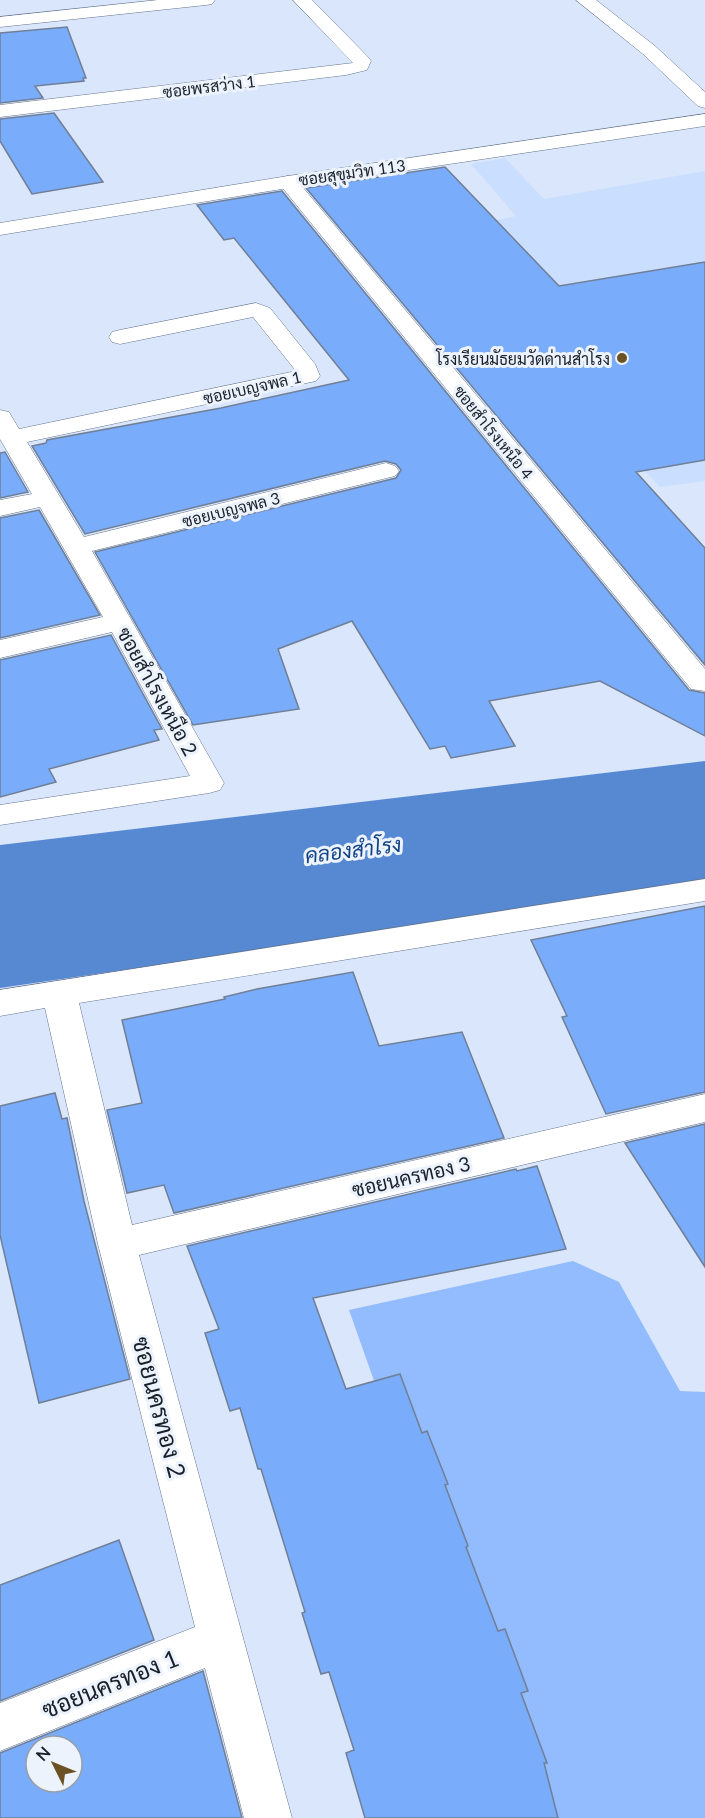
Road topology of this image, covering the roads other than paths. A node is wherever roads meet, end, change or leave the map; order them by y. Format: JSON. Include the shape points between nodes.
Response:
{"nodes":[{"id":1,"x":206,"y":0,"type":"edge"},
{"id":2,"x":302,"y":0,"type":"edge"},
{"id":3,"x":585,"y":0,"type":"edge"},
{"id":4,"x":0,"y":22,"type":"edge"},
{"id":5,"x":705,"y":102,"type":"edge"},
{"id":6,"x":0,"y":111,"type":"edge"},
{"id":7,"x":705,"y":120,"type":"edge"},
{"id":8,"x":288,"y":182,"type":"junction"},
{"id":9,"x":0,"y":229,"type":"edge"},
{"id":10,"x":120,"y":337,"type":"dead end"},
{"id":11,"x":6,"y":427,"type":"edge"},
{"id":12,"x":386,"y":471,"type":"dead end"},
{"id":13,"x":48,"y":498,"type":"junction"},
{"id":14,"x":0,"y":508,"type":"edge"},
{"id":15,"x":76,"y":547,"type":"junction"},
{"id":16,"x":120,"y":622,"type":"junction"},
{"id":17,"x":0,"y":649,"type":"edge"},
{"id":18,"x":701,"y":683,"type":"dead end"},
{"id":19,"x":0,"y":814,"type":"edge"},
{"id":20,"x":705,"y":890,"type":"edge"},
{"id":21,"x":59,"y":993,"type":"junction"},
{"id":22,"x":0,"y":1003,"type":"edge"},
{"id":23,"x":705,"y":1108,"type":"edge"},
{"id":24,"x":117,"y":1244,"type":"junction"},
{"id":25,"x":221,"y":1639,"type":"junction"},
{"id":26,"x":0,"y":1727,"type":"edge"},
{"id":27,"x":268,"y":1818,"type":"edge"}],
"edges":[{"from":1,"to":4,"type":"street"},
{"from":2,"to":6,"type":"street","name":"ซอยพรสว่าง 1","via":[[362,61],[361,66]]},
{"from":3,"to":5,"type":"street","via":[[649,50]]},
{"from":7,"to":8,"type":"street","name":"ซอยสุขุมวิท 113"},
{"from":8,"to":9,"type":"street","name":"ซอยสุขุมวิท 113"},
{"from":8,"to":18,"type":"street","name":"ซอยสำโรงเหนือ 4"},
{"from":10,"to":11,"type":"street","name":"ซอยเบญจพล 1","via":[[256,310],[307,369],[308,376]]},
{"from":11,"to":13,"type":"street","name":"ซอยสำโรงเหนือ 2"},
{"from":12,"to":15,"type":"street","name":"ซอยเบญจพล 3"},
{"from":13,"to":14,"type":"street"},
{"from":13,"to":15,"type":"street","name":"ซอยสำโรงเหนือ 2"},
{"from":15,"to":16,"type":"street","name":"ซอยสำโรงเหนือ 2"},
{"from":16,"to":17,"type":"street"},
{"from":16,"to":19,"type":"street","name":"ซอยสำโรงเหนือ 2","via":[[209,783]]},
{"from":20,"to":21,"type":"street"},
{"from":21,"to":22,"type":"street"},
{"from":21,"to":24,"type":"street","name":"ซอยนครทอง 2"},
{"from":23,"to":24,"type":"street","name":"ซอยนครทอง 3"},
{"from":24,"to":25,"type":"street","name":"ซอยนครทอง 2"},
{"from":25,"to":26,"type":"street","name":"ซอยนครทอง 1"},
{"from":25,"to":27,"type":"street","name":"ซอยนครทอง 2"}]}
